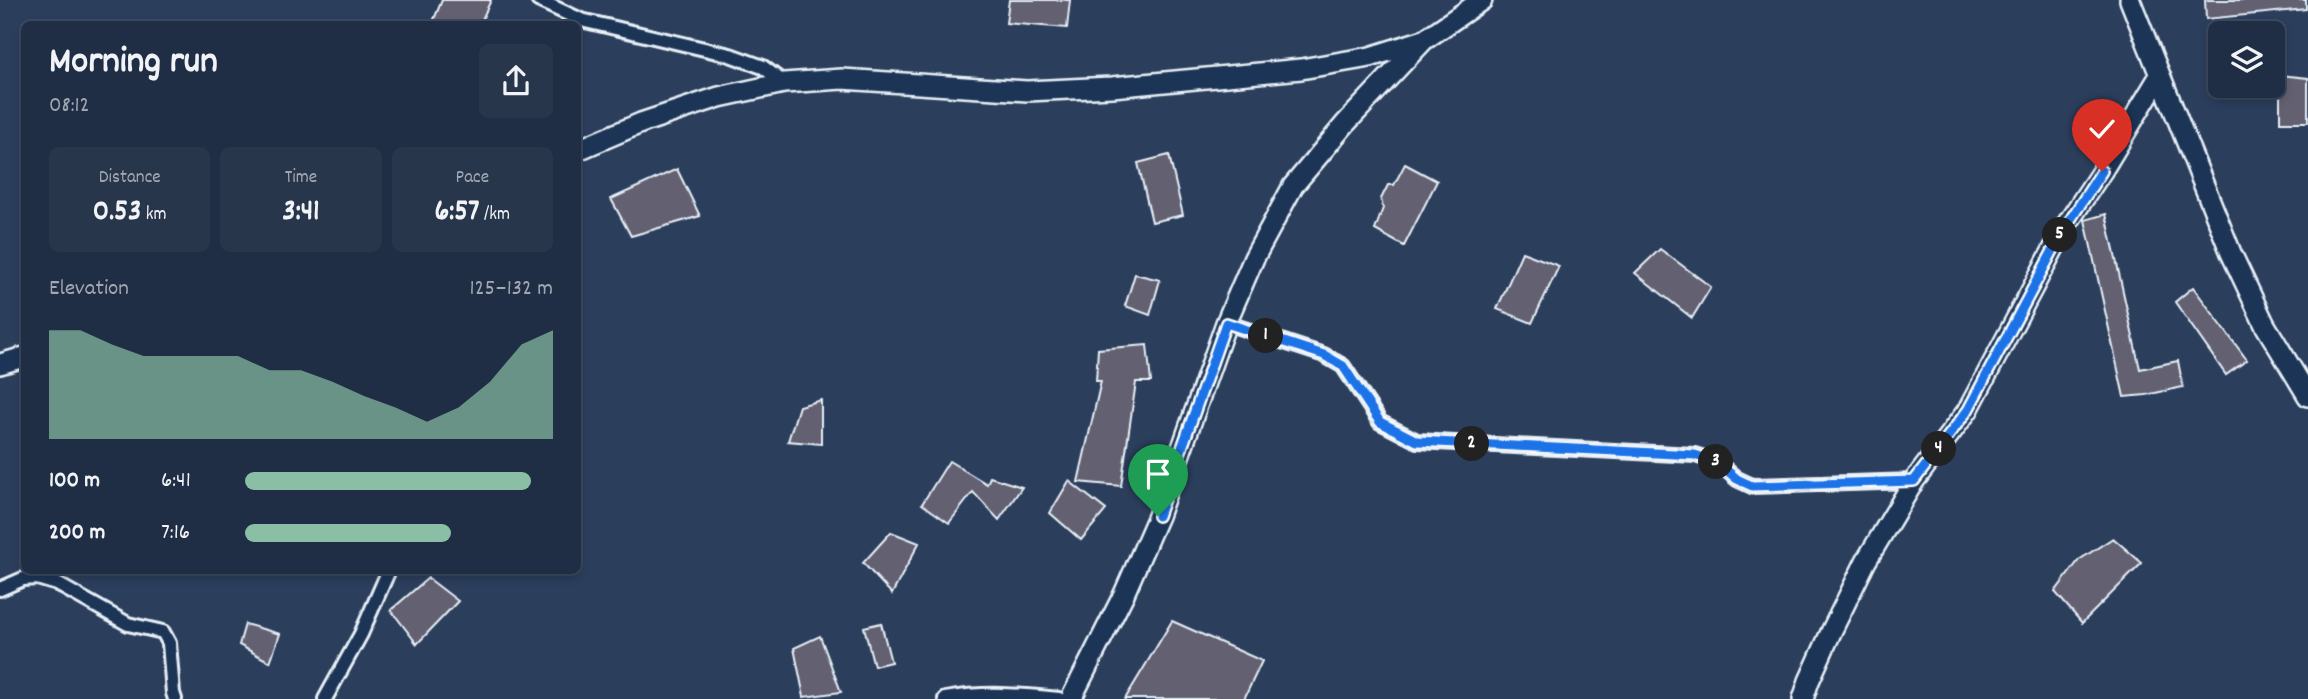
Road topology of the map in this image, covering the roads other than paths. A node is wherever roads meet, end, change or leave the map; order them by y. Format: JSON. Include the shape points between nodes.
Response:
{"nodes":[{"id":1,"x":538,"y":0,"type":"edge"},
{"id":2,"x":1482,"y":0,"type":"edge"},
{"id":3,"x":2130,"y":0,"type":"edge"},
{"id":4,"x":1424,"y":40,"type":"junction"},
{"id":5,"x":2159,"y":77,"type":"junction"},
{"id":6,"x":784,"y":83,"type":"junction"},
{"id":7,"x":581,"y":149,"type":"edge"},
{"id":8,"x":1226,"y":323,"type":"junction"},
{"id":9,"x":21,"y":358,"type":"edge"},
{"id":10,"x":0,"y":364,"type":"edge"},
{"id":11,"x":2308,"y":396,"type":"edge"},
{"id":12,"x":1914,"y":481,"type":"junction"},
{"id":13,"x":387,"y":574,"type":"edge"},
{"id":14,"x":0,"y":589,"type":"edge"},
{"id":15,"x":175,"y":699,"type":"edge"},
{"id":16,"x":325,"y":699,"type":"edge"},
{"id":17,"x":945,"y":699,"type":"edge"},
{"id":18,"x":1059,"y":699,"type":"edge"},
{"id":19,"x":1070,"y":699,"type":"edge"},
{"id":20,"x":1803,"y":699,"type":"edge"}],
"edges":[{"from":1,"to":6,"type":"street","via":[[581,20],[730,55],[763,67]]},
{"from":2,"to":4,"type":"street"},
{"from":3,"to":5,"type":"street"},
{"from":4,"to":6,"type":"street","via":[[1370,57],[1301,69],[1112,87],[1027,90],[842,79]]},
{"from":4,"to":8,"type":"street","via":[[1293,187],[1254,258]]},
{"from":5,"to":11,"type":"street","via":[[2231,253]]},
{"from":5,"to":12,"type":"street","via":[[2065,228],[1968,410]]},
{"from":6,"to":7,"type":"street","via":[[719,97]]},
{"from":8,"to":12,"type":"street","via":[[1324,355],[1343,366],[1380,422],[1417,441],[1695,455],[1717,462],[1752,486]]},
{"from":8,"to":19,"type":"street","via":[[1158,516]]},
{"from":9,"to":10,"type":"street"},
{"from":12,"to":20,"type":"street","via":[[1866,561]]},
{"from":13,"to":16,"type":"street"},
{"from":14,"to":15,"type":"street","via":[[37,578],[57,584],[128,624],[163,632],[169,643]]},
{"from":17,"to":18,"type":"street","via":[[1010,694]]}]}
